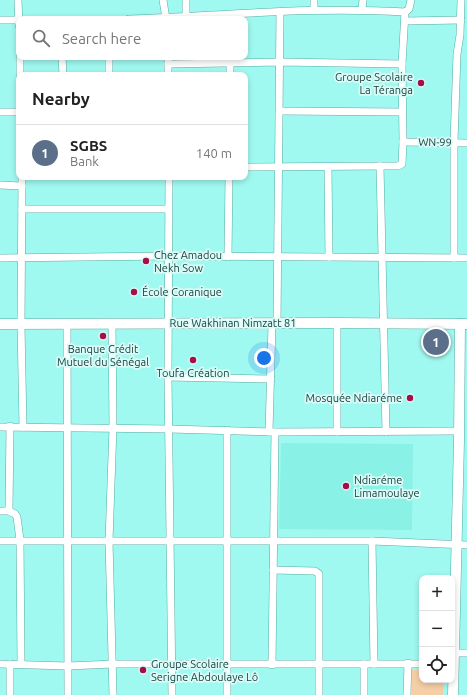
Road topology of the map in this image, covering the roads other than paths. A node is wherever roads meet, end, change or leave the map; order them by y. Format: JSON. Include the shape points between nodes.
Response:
{"nodes":[{"id":1,"x":18,"y":0,"type":"edge"},
{"id":2,"x":163,"y":0,"type":"edge"},
{"id":3,"x":186,"y":0,"type":"edge"},
{"id":4,"x":314,"y":0,"type":"edge"},
{"id":5,"x":363,"y":0,"type":"edge"},
{"id":6,"x":411,"y":0,"type":"edge"},
{"id":7,"x":461,"y":0,"type":"edge"},
{"id":8,"x":362,"y":9,"type":"junction"},
{"id":9,"x":314,"y":10,"type":"junction"},
{"id":10,"x":280,"y":12,"type":"junction"},
{"id":11,"x":405,"y":12,"type":"junction"},
{"id":12,"x":19,"y":16,"type":"edge"},
{"id":13,"x":166,"y":16,"type":"edge"},
{"id":14,"x":186,"y":16,"type":"joint"},
{"id":15,"x":0,"y":20,"type":"edge"},
{"id":16,"x":16,"y":20,"type":"edge"},
{"id":17,"x":461,"y":20,"type":"junction"},
{"id":18,"x":405,"y":21,"type":"junction"},
{"id":19,"x":464,"y":35,"type":"edge"},
{"id":20,"x":20,"y":60,"type":"edge"},
{"id":21,"x":62,"y":60,"type":"edge"},
{"id":22,"x":109,"y":60,"type":"edge"},
{"id":23,"x":168,"y":60,"type":"edge"},
{"id":24,"x":281,"y":62,"type":"junction"},
{"id":25,"x":230,"y":64,"type":"junction"},
{"id":26,"x":402,"y":64,"type":"junction"},
{"id":27,"x":20,"y":72,"type":"edge"},
{"id":28,"x":62,"y":72,"type":"edge"},
{"id":29,"x":109,"y":72,"type":"edge"},
{"id":30,"x":168,"y":72,"type":"edge"},
{"id":31,"x":230,"y":72,"type":"edge"},
{"id":32,"x":0,"y":112,"type":"edge"},
{"id":33,"x":16,"y":112,"type":"edge"},
{"id":34,"x":280,"y":112,"type":"junction"},
{"id":35,"x":402,"y":112,"type":"junction"},
{"id":36,"x":404,"y":142,"type":"junction"},
{"id":37,"x":454,"y":142,"type":"junction"},
{"id":38,"x":467,"y":143,"type":"edge"},
{"id":39,"x":380,"y":166,"type":"junction"},
{"id":40,"x":248,"y":167,"type":"edge"},
{"id":41,"x":278,"y":167,"type":"junction"},
{"id":42,"x":328,"y":167,"type":"junction"},
{"id":43,"x":22,"y":180,"type":"edge"},
{"id":44,"x":169,"y":180,"type":"edge"},
{"id":45,"x":229,"y":180,"type":"edge"},
{"id":46,"x":0,"y":185,"type":"edge"},
{"id":47,"x":22,"y":186,"type":"junction"},
{"id":48,"x":22,"y":209,"type":"junction"},
{"id":49,"x":168,"y":209,"type":"junction"},
{"id":50,"x":168,"y":256,"type":"junction"},
{"id":51,"x":381,"y":256,"type":"junction"},
{"id":52,"x":228,"y":257,"type":"junction"},
{"id":53,"x":277,"y":257,"type":"junction"},
{"id":54,"x":329,"y":257,"type":"junction"},
{"id":55,"x":0,"y":258,"type":"edge"},
{"id":56,"x":21,"y":258,"type":"junction"},
{"id":57,"x":454,"y":258,"type":"junction"},
{"id":58,"x":467,"y":258,"type":"edge"},
{"id":59,"x":168,"y":323,"type":"junction"},
{"id":60,"x":337,"y":323,"type":"junction"},
{"id":61,"x":382,"y":323,"type":"junction"},
{"id":62,"x":0,"y":324,"type":"edge"},
{"id":63,"x":112,"y":324,"type":"junction"},
{"id":64,"x":275,"y":324,"type":"junction"},
{"id":65,"x":463,"y":324,"type":"edge"},
{"id":66,"x":21,"y":325,"type":"junction"},
{"id":67,"x":67,"y":325,"type":"junction"},
{"id":68,"x":168,"y":377,"type":"junction"},
{"id":69,"x":271,"y":379,"type":"junction"},
{"id":70,"x":0,"y":426,"type":"edge"},
{"id":71,"x":10,"y":426,"type":"junction"},
{"id":72,"x":23,"y":427,"type":"junction"},
{"id":73,"x":68,"y":428,"type":"junction"},
{"id":74,"x":113,"y":428,"type":"junction"},
{"id":75,"x":170,"y":428,"type":"junction"},
{"id":76,"x":227,"y":430,"type":"junction"},
{"id":77,"x":459,"y":431,"type":"junction"},
{"id":78,"x":272,"y":432,"type":"junction"},
{"id":79,"x":337,"y":432,"type":"junction"},
{"id":80,"x":386,"y":432,"type":"junction"},
{"id":81,"x":0,"y":511,"type":"edge"},
{"id":82,"x":10,"y":511,"type":"junction"},
{"id":83,"x":20,"y":540,"type":"junction"},
{"id":84,"x":67,"y":540,"type":"junction"},
{"id":85,"x":0,"y":541,"type":"edge"},
{"id":86,"x":109,"y":541,"type":"junction"},
{"id":87,"x":372,"y":541,"type":"junction"},
{"id":88,"x":170,"y":542,"type":"junction"},
{"id":89,"x":228,"y":542,"type":"junction"},
{"id":90,"x":273,"y":542,"type":"junction"},
{"id":91,"x":462,"y":546,"type":"edge"},
{"id":92,"x":273,"y":570,"type":"junction"},
{"id":93,"x":455,"y":653,"type":"joint"},
{"id":94,"x":467,"y":653,"type":"edge"},
{"id":95,"x":21,"y":663,"type":"junction"},
{"id":96,"x":0,"y":664,"type":"edge"},
{"id":97,"x":10,"y":664,"type":"junction"},
{"id":98,"x":113,"y":664,"type":"junction"},
{"id":99,"x":364,"y":664,"type":"junction"},
{"id":100,"x":374,"y":664,"type":"junction"},
{"id":101,"x":408,"y":664,"type":"junction"},
{"id":102,"x":419,"y":664,"type":"edge"},
{"id":103,"x":172,"y":665,"type":"junction"},
{"id":104,"x":228,"y":665,"type":"junction"},
{"id":105,"x":272,"y":665,"type":"junction"},
{"id":106,"x":319,"y":665,"type":"junction"},
{"id":107,"x":68,"y":666,"type":"junction"},
{"id":108,"x":453,"y":683,"type":"edge"},
{"id":109,"x":10,"y":695,"type":"edge"},
{"id":110,"x":68,"y":695,"type":"edge"},
{"id":111,"x":113,"y":695,"type":"edge"},
{"id":112,"x":172,"y":695,"type":"edge"},
{"id":113,"x":227,"y":695,"type":"edge"},
{"id":114,"x":319,"y":695,"type":"edge"},
{"id":115,"x":364,"y":695,"type":"edge"},
{"id":116,"x":407,"y":695,"type":"edge"},
{"id":117,"x":453,"y":695,"type":"edge"}],
"edges":[{"from":1,"to":12,"type":"street"},
{"from":2,"to":13,"type":"street"},
{"from":3,"to":14,"type":"street"},
{"from":4,"to":9,"type":"street"},
{"from":5,"to":8,"type":"street"},
{"from":6,"to":11,"type":"street"},
{"from":7,"to":17,"type":"street"},
{"from":8,"to":9,"type":"street"},
{"from":8,"to":11,"type":"street"},
{"from":9,"to":10,"type":"street"},
{"from":10,"to":14,"type":"street"},
{"from":10,"to":24,"type":"street"},
{"from":11,"to":18,"type":"street"},
{"from":15,"to":16,"type":"street"},
{"from":17,"to":18,"type":"street"},
{"from":17,"to":19,"type":"street"},
{"from":18,"to":26,"type":"street"},
{"from":19,"to":37,"type":"street","via":[[457,54]]},
{"from":20,"to":27,"type":"street"},
{"from":21,"to":28,"type":"street"},
{"from":22,"to":29,"type":"street"},
{"from":23,"to":25,"type":"street"},
{"from":23,"to":30,"type":"street"},
{"from":24,"to":25,"type":"street"},
{"from":24,"to":26,"type":"street"},
{"from":24,"to":34,"type":"street"},
{"from":25,"to":31,"type":"street"},
{"from":26,"to":35,"type":"street"},
{"from":32,"to":33,"type":"street"},
{"from":34,"to":35,"type":"street"},
{"from":34,"to":41,"type":"street"},
{"from":35,"to":36,"type":"street"},
{"from":36,"to":37,"type":"street","name":"WN-99"},
{"from":36,"to":39,"type":"street","via":[[402,164]]},
{"from":37,"to":38,"type":"street","name":"WN-99"},
{"from":37,"to":57,"type":"street"},
{"from":39,"to":42,"type":"street"},
{"from":39,"to":51,"type":"street"},
{"from":40,"to":41,"type":"street"},
{"from":41,"to":42,"type":"street"},
{"from":41,"to":53,"type":"street"},
{"from":42,"to":54,"type":"street"},
{"from":43,"to":47,"type":"street"},
{"from":44,"to":49,"type":"street"},
{"from":45,"to":52,"type":"street"},
{"from":46,"to":47,"type":"street"},
{"from":47,"to":48,"type":"street"},
{"from":48,"to":49,"type":"street"},
{"from":48,"to":56,"type":"street"},
{"from":49,"to":50,"type":"street"},
{"from":50,"to":52,"type":"street"},
{"from":50,"to":56,"type":"street"},
{"from":50,"to":59,"type":"street"},
{"from":51,"to":54,"type":"street"},
{"from":51,"to":57,"type":"street"},
{"from":51,"to":61,"type":"street"},
{"from":52,"to":53,"type":"street"},
{"from":53,"to":54,"type":"street"},
{"from":53,"to":64,"type":"street"},
{"from":55,"to":56,"type":"street"},
{"from":56,"to":66,"type":"street"},
{"from":57,"to":58,"type":"street"},
{"from":59,"to":63,"type":"street","name":"Rue Wakhinan Nimzatt 81"},
{"from":59,"to":64,"type":"street","name":"Rue Wakhinan Nimzatt 81"},
{"from":59,"to":68,"type":"street"},
{"from":60,"to":61,"type":"street","name":"Rue Wakhinan Nimzatt 81"},
{"from":60,"to":64,"type":"street","name":"Rue Wakhinan Nimzatt 81"},
{"from":60,"to":79,"type":"street"},
{"from":61,"to":65,"type":"street","name":"Rue Wakhinan Nimzatt 81"},
{"from":61,"to":80,"type":"street"},
{"from":62,"to":66,"type":"street","name":"Rue Wakhinan Nimzatt 81"},
{"from":63,"to":67,"type":"street","name":"Rue Wakhinan Nimzatt 81"},
{"from":63,"to":74,"type":"street"},
{"from":64,"to":69,"type":"street"},
{"from":65,"to":77,"type":"street"},
{"from":66,"to":67,"type":"street","name":"Rue Wakhinan Nimzatt 81"},
{"from":66,"to":72,"type":"street"},
{"from":67,"to":73,"type":"street"},
{"from":68,"to":69,"type":"street"},
{"from":68,"to":75,"type":"street"},
{"from":69,"to":78,"type":"street"},
{"from":70,"to":71,"type":"street"},
{"from":71,"to":72,"type":"street"},
{"from":71,"to":82,"type":"street"},
{"from":72,"to":73,"type":"street"},
{"from":73,"to":74,"type":"street"},
{"from":73,"to":84,"type":"street"},
{"from":74,"to":75,"type":"street"},
{"from":74,"to":86,"type":"street"},
{"from":75,"to":76,"type":"street"},
{"from":75,"to":88,"type":"street"},
{"from":76,"to":78,"type":"street"},
{"from":76,"to":89,"type":"street"},
{"from":77,"to":80,"type":"street"},
{"from":77,"to":91,"type":"street"},
{"from":78,"to":79,"type":"street"},
{"from":78,"to":90,"type":"street"},
{"from":79,"to":80,"type":"street"},
{"from":81,"to":82,"type":"street"},
{"from":82,"to":83,"type":"street","via":[[17,517]]},
{"from":83,"to":84,"type":"street"},
{"from":83,"to":85,"type":"street"},
{"from":83,"to":95,"type":"street"},
{"from":84,"to":86,"type":"street"},
{"from":84,"to":107,"type":"street"},
{"from":86,"to":88,"type":"street"},
{"from":86,"to":98,"type":"street"},
{"from":87,"to":90,"type":"street"},
{"from":87,"to":91,"type":"street"},
{"from":87,"to":100,"type":"street"},
{"from":88,"to":89,"type":"street"},
{"from":88,"to":103,"type":"street"},
{"from":89,"to":90,"type":"street"},
{"from":89,"to":104,"type":"street"},
{"from":90,"to":92,"type":"street"},
{"from":91,"to":93,"type":"street"},
{"from":92,"to":105,"type":"street"},
{"from":92,"to":106,"type":"street","via":[[315,571],[319,574]]},
{"from":93,"to":94,"type":"street"},
{"from":95,"to":97,"type":"street"},
{"from":95,"to":107,"type":"street"},
{"from":96,"to":97,"type":"street"},
{"from":97,"to":109,"type":"street"},
{"from":98,"to":103,"type":"street"},
{"from":98,"to":107,"type":"street"},
{"from":98,"to":111,"type":"street"},
{"from":99,"to":100,"type":"street"},
{"from":99,"to":106,"type":"street"},
{"from":99,"to":115,"type":"street"},
{"from":100,"to":101,"type":"street"},
{"from":101,"to":102,"type":"street"},
{"from":101,"to":116,"type":"street"},
{"from":103,"to":104,"type":"street"},
{"from":103,"to":112,"type":"street"},
{"from":104,"to":105,"type":"street"},
{"from":104,"to":113,"type":"street"},
{"from":105,"to":106,"type":"street"},
{"from":106,"to":114,"type":"street"},
{"from":107,"to":110,"type":"street"},
{"from":108,"to":117,"type":"street"}]}
